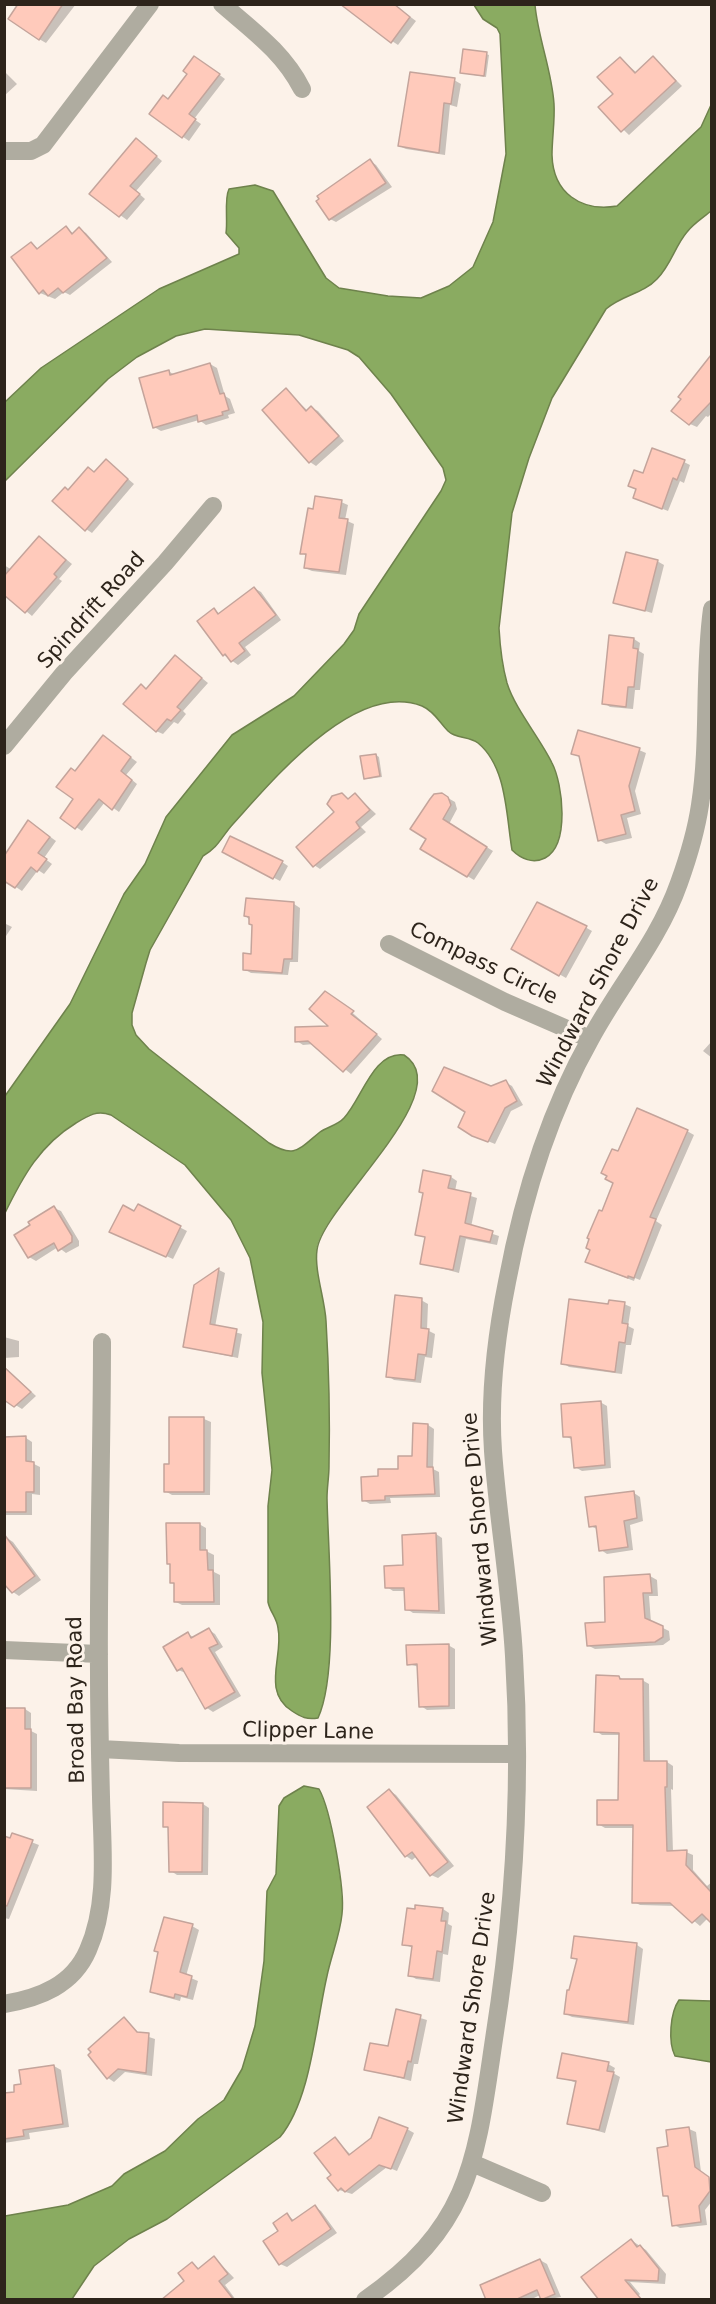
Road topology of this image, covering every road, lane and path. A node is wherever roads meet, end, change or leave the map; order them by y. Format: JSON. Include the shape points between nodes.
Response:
{"nodes":[{"id":1,"x":150,"y":4,"type":"edge"},
{"id":2,"x":222,"y":4,"type":"edge"},
{"id":3,"x":302,"y":89,"type":"dead end"},
{"id":4,"x":4,"y":151,"type":"edge"},
{"id":5,"x":213,"y":506,"type":"dead end"},
{"id":6,"x":711,"y":609,"type":"edge"},
{"id":7,"x":4,"y":747,"type":"edge"},
{"id":8,"x":389,"y":944,"type":"dead end"},
{"id":9,"x":590,"y":1038,"type":"junction"},
{"id":10,"x":102,"y":1342,"type":"dead end"},
{"id":11,"x":4,"y":1650,"type":"edge"},
{"id":12,"x":99,"y":1654,"type":"junction"},
{"id":13,"x":100,"y":1749,"type":"junction"},
{"id":14,"x":517,"y":1754,"type":"junction"},
{"id":15,"x":4,"y":2004,"type":"edge"},
{"id":16,"x":472,"y":2163,"type":"junction"},
{"id":17,"x":542,"y":2193,"type":"dead end"},
{"id":18,"x":365,"y":2300,"type":"edge"}],
"edges":[{"from":1,"to":4,"type":"street","via":[[43,145],[31,151]]},
{"from":2,"to":3,"type":"street","via":[[276,50]]},
{"from":5,"to":7,"type":"street","name":"Spindrift Road","via":[[64,673]]},
{"from":6,"to":9,"type":"street","name":"Windward Shore Drive","via":[[700,803],[691,846],[659,927]]},
{"from":8,"to":9,"type":"street","name":"Compass Circle","via":[[505,1002]]},
{"from":9,"to":14,"type":"street","name":"Windward Shore Drive","via":[[535,1163],[506,1284],[496,1345],[493,1449],[508,1570]]},
{"from":10,"to":12,"type":"street","name":"Broad Bay Road"},
{"from":11,"to":12,"type":"street"},
{"from":12,"to":13,"type":"street","name":"Broad Bay Road"},
{"from":13,"to":14,"type":"street","name":"Clipper Lane","via":[[179,1753]]},
{"from":13,"to":15,"type":"street","name":"Broad Bay Road","via":[[103,1862],[95,1931],[87,1953],[65,1981],[48,1992]]},
{"from":14,"to":16,"type":"street","name":"Windward Shore Drive","via":[[511,1917]]},
{"from":16,"to":17,"type":"street"},
{"from":16,"to":18,"type":"street","name":"Windward Shore Drive","via":[[450,2218],[433,2241]]}]}
